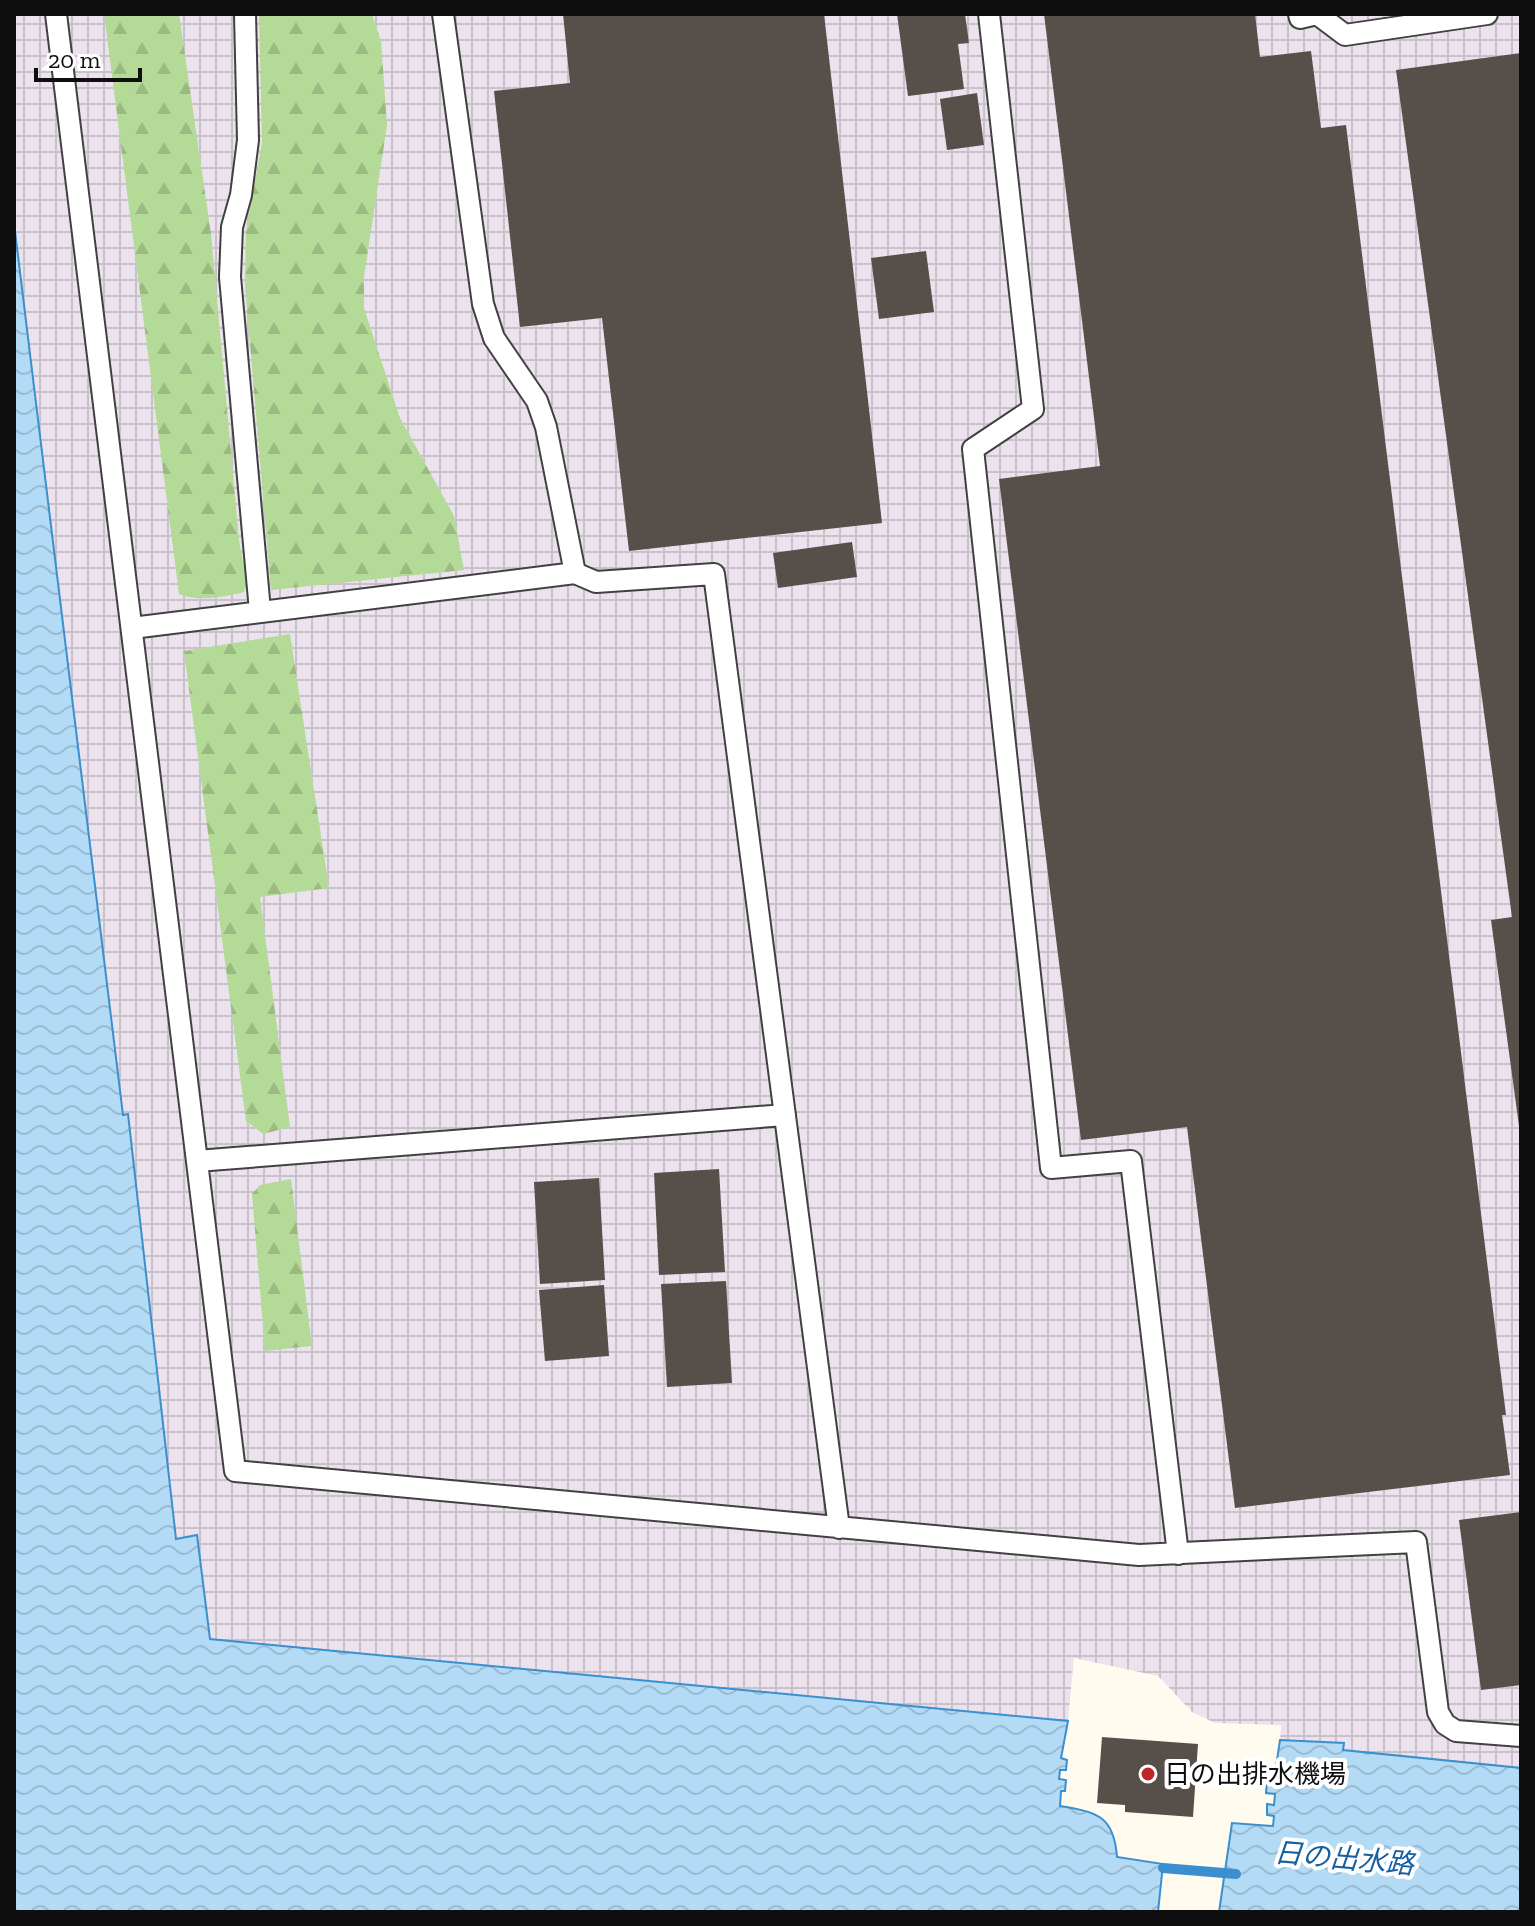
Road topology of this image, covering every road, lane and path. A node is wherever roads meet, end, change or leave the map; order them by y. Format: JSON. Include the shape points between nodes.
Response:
{"nodes":[{"id":1,"x":56,"y":14,"type":"edge"},
{"id":2,"x":245,"y":14,"type":"edge"},
{"id":3,"x":443,"y":14,"type":"edge"},
{"id":4,"x":989,"y":14,"type":"edge"},
{"id":5,"x":1299,"y":14,"type":"edge"},
{"id":6,"x":1487,"y":14,"type":"edge"},
{"id":7,"x":575,"y":573,"type":"junction"},
{"id":8,"x":260,"y":611,"type":"junction"},
{"id":9,"x":132,"y":628,"type":"junction"},
{"id":10,"x":785,"y":1115,"type":"junction"},
{"id":11,"x":197,"y":1161,"type":"junction"},
{"id":12,"x":839,"y":1528,"type":"junction"},
{"id":13,"x":1178,"y":1554,"type":"junction"},
{"id":14,"x":1521,"y":1736,"type":"edge"}],
"edges":[{"from":1,"to":9,"type":"lane"},
{"from":2,"to":8,"type":"lane","via":[[248,140],[232,227],[230,277]]},
{"from":3,"to":7,"type":"lane","via":[[483,304],[494,338],[537,401],[546,427]]},
{"from":4,"to":13,"type":"lane","via":[[1033,409],[973,449],[1051,1168],[1131,1161]]},
{"from":5,"to":6,"type":"lane","via":[[1317,14],[1345,35]]},
{"from":7,"to":8,"type":"lane"},
{"from":7,"to":10,"type":"lane","via":[[596,582],[714,574]]},
{"from":8,"to":9,"type":"lane"},
{"from":9,"to":11,"type":"lane"},
{"from":10,"to":11,"type":"lane"},
{"from":10,"to":12,"type":"lane"},
{"from":11,"to":12,"type":"lane","via":[[235,1471]]},
{"from":12,"to":13,"type":"lane"},
{"from":13,"to":14,"type":"lane","via":[[1416,1542],[1438,1712],[1456,1731]]}]}
